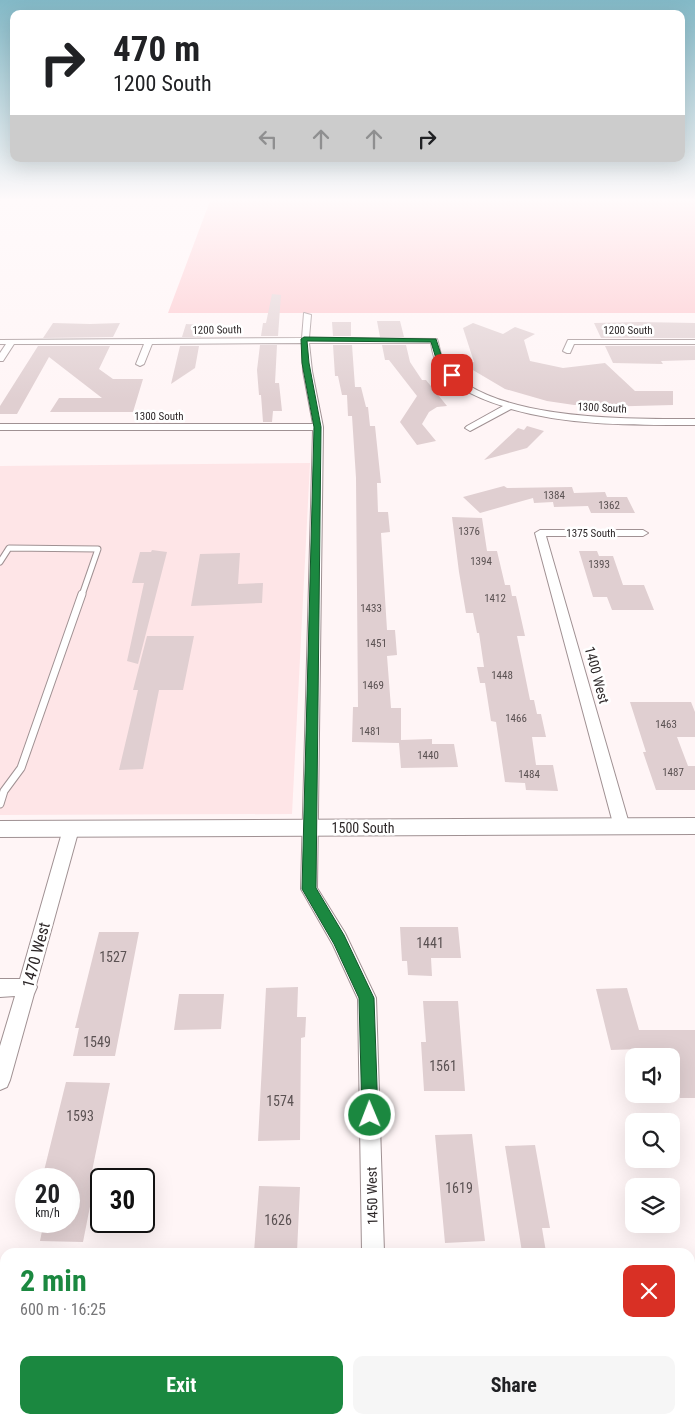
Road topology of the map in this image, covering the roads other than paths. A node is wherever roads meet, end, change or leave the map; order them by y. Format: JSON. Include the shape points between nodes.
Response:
{"nodes":[{"id":1,"x":307,"y":315,"type":"dead end"},
{"id":2,"x":304,"y":339,"type":"junction"},
{"id":3,"x":434,"y":340,"type":"joint"},
{"id":4,"x":0,"y":342,"type":"edge"},
{"id":5,"x":12,"y":342,"type":"junction"},
{"id":6,"x":695,"y":342,"type":"edge"},
{"id":7,"x":148,"y":343,"type":"junction"},
{"id":8,"x":567,"y":351,"type":"dead end"},
{"id":9,"x":0,"y":359,"type":"edge"},
{"id":10,"x":140,"y":364,"type":"dead end"},
{"id":11,"x":508,"y":407,"type":"junction"},
{"id":12,"x":695,"y":422,"type":"edge"},
{"id":13,"x":0,"y":427,"type":"edge"},
{"id":14,"x":318,"y":427,"type":"junction"},
{"id":15,"x":470,"y":428,"type":"dead end"},
{"id":16,"x":540,"y":533,"type":"joint"},
{"id":17,"x":642,"y":533,"type":"dead end"},
{"id":18,"x":0,"y":562,"type":"edge"},
{"id":19,"x":0,"y":804,"type":"edge"},
{"id":20,"x":695,"y":826,"type":"edge"},
{"id":21,"x":622,"y":827,"type":"junction"},
{"id":22,"x":309,"y":828,"type":"junction"},
{"id":23,"x":0,"y":829,"type":"edge"},
{"id":24,"x":71,"y":829,"type":"junction"},
{"id":25,"x":28,"y":987,"type":"junction"},
{"id":26,"x":0,"y":988,"type":"edge"},
{"id":27,"x":0,"y":1080,"type":"edge"},
{"id":28,"x":373,"y":1248,"type":"edge"}],
"edges":[{"from":1,"to":2,"type":"street","name":"1450 West"},
{"from":2,"to":3,"type":"street","name":"1200 South"},
{"from":2,"to":7,"type":"street","name":"1200 South"},
{"from":2,"to":14,"type":"street","name":"1450 West","via":[[305,363]]},
{"from":3,"to":11,"type":"street","name":"1300 South","via":[[441,365],[464,385]]},
{"from":4,"to":5,"type":"street","name":"1200 South"},
{"from":5,"to":7,"type":"street","name":"1200 South"},
{"from":5,"to":9,"type":"street"},
{"from":6,"to":8,"type":"street","name":"1200 South","via":[[571,342]]},
{"from":7,"to":10,"type":"street"},
{"from":11,"to":12,"type":"street","name":"1300 South","via":[[572,418]]},
{"from":11,"to":15,"type":"street"},
{"from":13,"to":14,"type":"street","name":"1300 South"},
{"from":14,"to":22,"type":"street","name":"1450 West"},
{"from":16,"to":17,"type":"street","name":"1375 South"},
{"from":16,"to":21,"type":"street","name":"1400 West"},
{"from":18,"to":19,"type":"lane","via":[[10,548],[98,549],[21,768],[4,791]]},
{"from":20,"to":21,"type":"street","name":"1500 South"},
{"from":21,"to":22,"type":"street","name":"1500 South"},
{"from":22,"to":24,"type":"street","name":"1500 South"},
{"from":22,"to":28,"type":"street","name":"1450 West","via":[[309,889],[339,939],[367,998]]},
{"from":23,"to":24,"type":"street","name":"1500 South"},
{"from":24,"to":25,"type":"street","name":"1470 West"},
{"from":25,"to":26,"type":"street"},
{"from":25,"to":27,"type":"street","name":"1470 West"}]}
